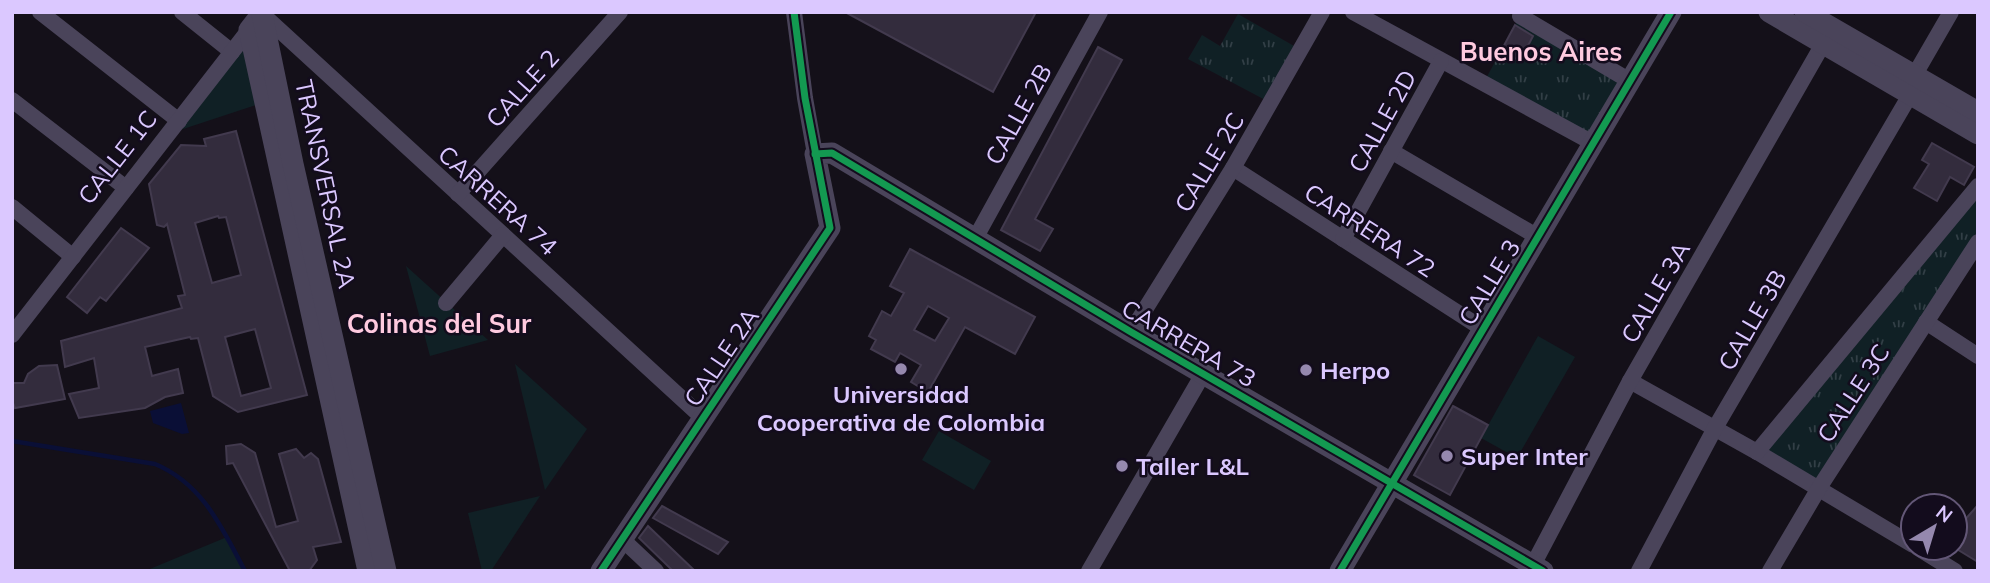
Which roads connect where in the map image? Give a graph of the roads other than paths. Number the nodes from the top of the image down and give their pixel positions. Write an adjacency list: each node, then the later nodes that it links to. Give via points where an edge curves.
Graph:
1 (40, 12): 21 (street)
2 (182, 12): 15 (street)
3 (620, 12): 29 (street, CALLE 2)
4 (794, 12): 25 (street)
5 (1100, 12): 33 (street, CALLE 2B)
6 (1322, 12): 26 (street, CALLE 2C)
7 (1353, 12): 16 (street)
8 (1671, 12): 17 (street, CALLE 3)
9 (1769, 12): 14 (street)
10 (1805, 12): 18 (street)
11 (1951, 12): 18 (street, CALLE 3B)
12 (1520, 16): 17 (street)
13 (258, 19): 15 (street, CALLE 1C); 29 (street, CARRERA 74); 53 (street, TRANSVERSAL 2A); 54 (street, TRANSVERSAL 2A)
14 (1823, 44): 18 (street); 44 (street, CALLE 3A)
15 (232, 52): 21 (street, CALLE 1C)
16 (1441, 61): 23 (street); 24 (street, CALLE 2D)
17 (1630, 81): 23 (street, CALLE 3)
18 (1912, 85): 20 (street); 22 (street); 46 (street, CALLE 3B)
19 (12, 100): 28 (street)
20 (1978, 112)
21 (179, 121): 28 (street, CALLE 1C)
22 (1978, 134)
23 (1594, 143): 32 (street, CALLE 3)
24 (1391, 151): 32 (street); 34 (street, CALLE 2D)
25 (815, 153): 33 (street, CARRERA 73, via 832,153); 45 (street, CALLE 2A, via 830,228)
26 (1233, 168): 34 (street, CARRERA 72); 40 (street, CALLE 2C)
27 (1978, 186): 47 (street, CALLE 3C)
28 (126, 188): 36 (street, CALLE 1C)
29 (458, 194): 31 (street, CARRERA 74)
30 (12, 207): 36 (street)
31 (503, 235): 37 (street); 45 (street, CARRERA 74)
32 (1538, 236): 39 (street, CALLE 3)
33 (976, 237): 40 (street, CARRERA 73)
34 (1343, 239): 39 (street, CARRERA 72)
35 (1978, 242): 38 (street, CALLE 3C)
36 (73, 257): 41 (street, CALLE 1C)
37 (446, 303)
38 (1926, 322): 42 (street); 49 (street, CALLE 3C)
39 (1483, 330): 48 (street, CALLE 3)
40 (1131, 332): 43 (street, CARRERA 73)
41 (12, 335)
42 (1978, 356)
43 (1203, 374): 48 (street, CARRERA 73); 57 (street)
44 (1630, 381): 46 (street); 52 (street, CALLE 3A)
45 (703, 418): 51 (street, CALLE 2A)
46 (1715, 428): 47 (street); 59 (street, CALLE 3B)
47 (1757, 452): 49 (street)
48 (1392, 483): 52 (street, CARRERA 73); 58 (street, CALLE 3)
49 (1819, 488): 50 (street); 60 (street, CALLE 3C)
50 (1899, 537)
51 (622, 539): 55 (street, CALLE 2A); 56 (street)
52 (1538, 568)
53 (368, 571)
54 (386, 571)
55 (601, 571)
56 (656, 571)
57 (1089, 571)
58 (1339, 571)
59 (1639, 571)
60 (1770, 571)

